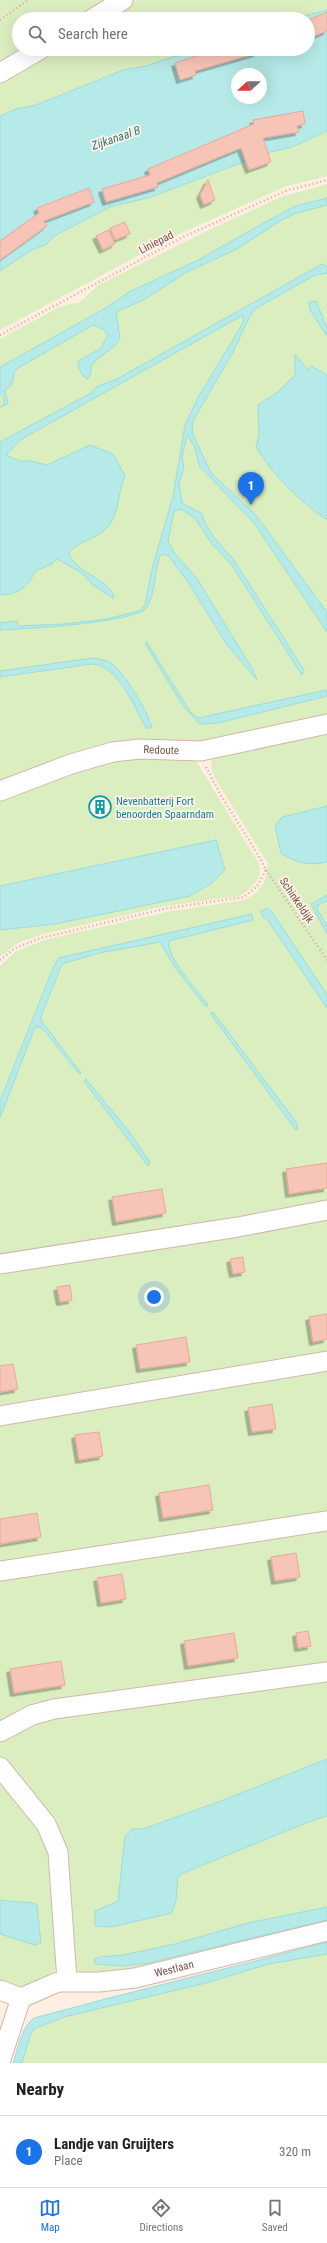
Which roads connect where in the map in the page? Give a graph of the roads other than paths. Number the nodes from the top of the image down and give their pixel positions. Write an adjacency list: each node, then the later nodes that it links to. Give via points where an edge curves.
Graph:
1 (124, 0): 2 (street)
2 (104, 12)
3 (29, 56): 4 (street)
4 (0, 73)
5 (327, 724): 6 (street, Redoute, via 201,751 140,749 113,752 71,764)
6 (0, 791)
7 (327, 1210): 8 (street, via 238,1227)
8 (0, 1264)
9 (327, 1361): 10 (street)
10 (0, 1416)
11 (327, 1521): 12 (street)
12 (0, 1571)
13 (327, 1672): 14 (street, via 54,1709 32,1715)
14 (0, 1732)
15 (0, 1767): 17 (street, via 46,1824 58,1852)
16 (327, 1931): 17 (street, Westlaan, via 135,1978 99,1982)
17 (67, 1981): 19 (street, Westlaan, via 49,1984)
18 (0, 1990): 19 (street)
19 (21, 1998): 20 (street)
20 (0, 2062)

